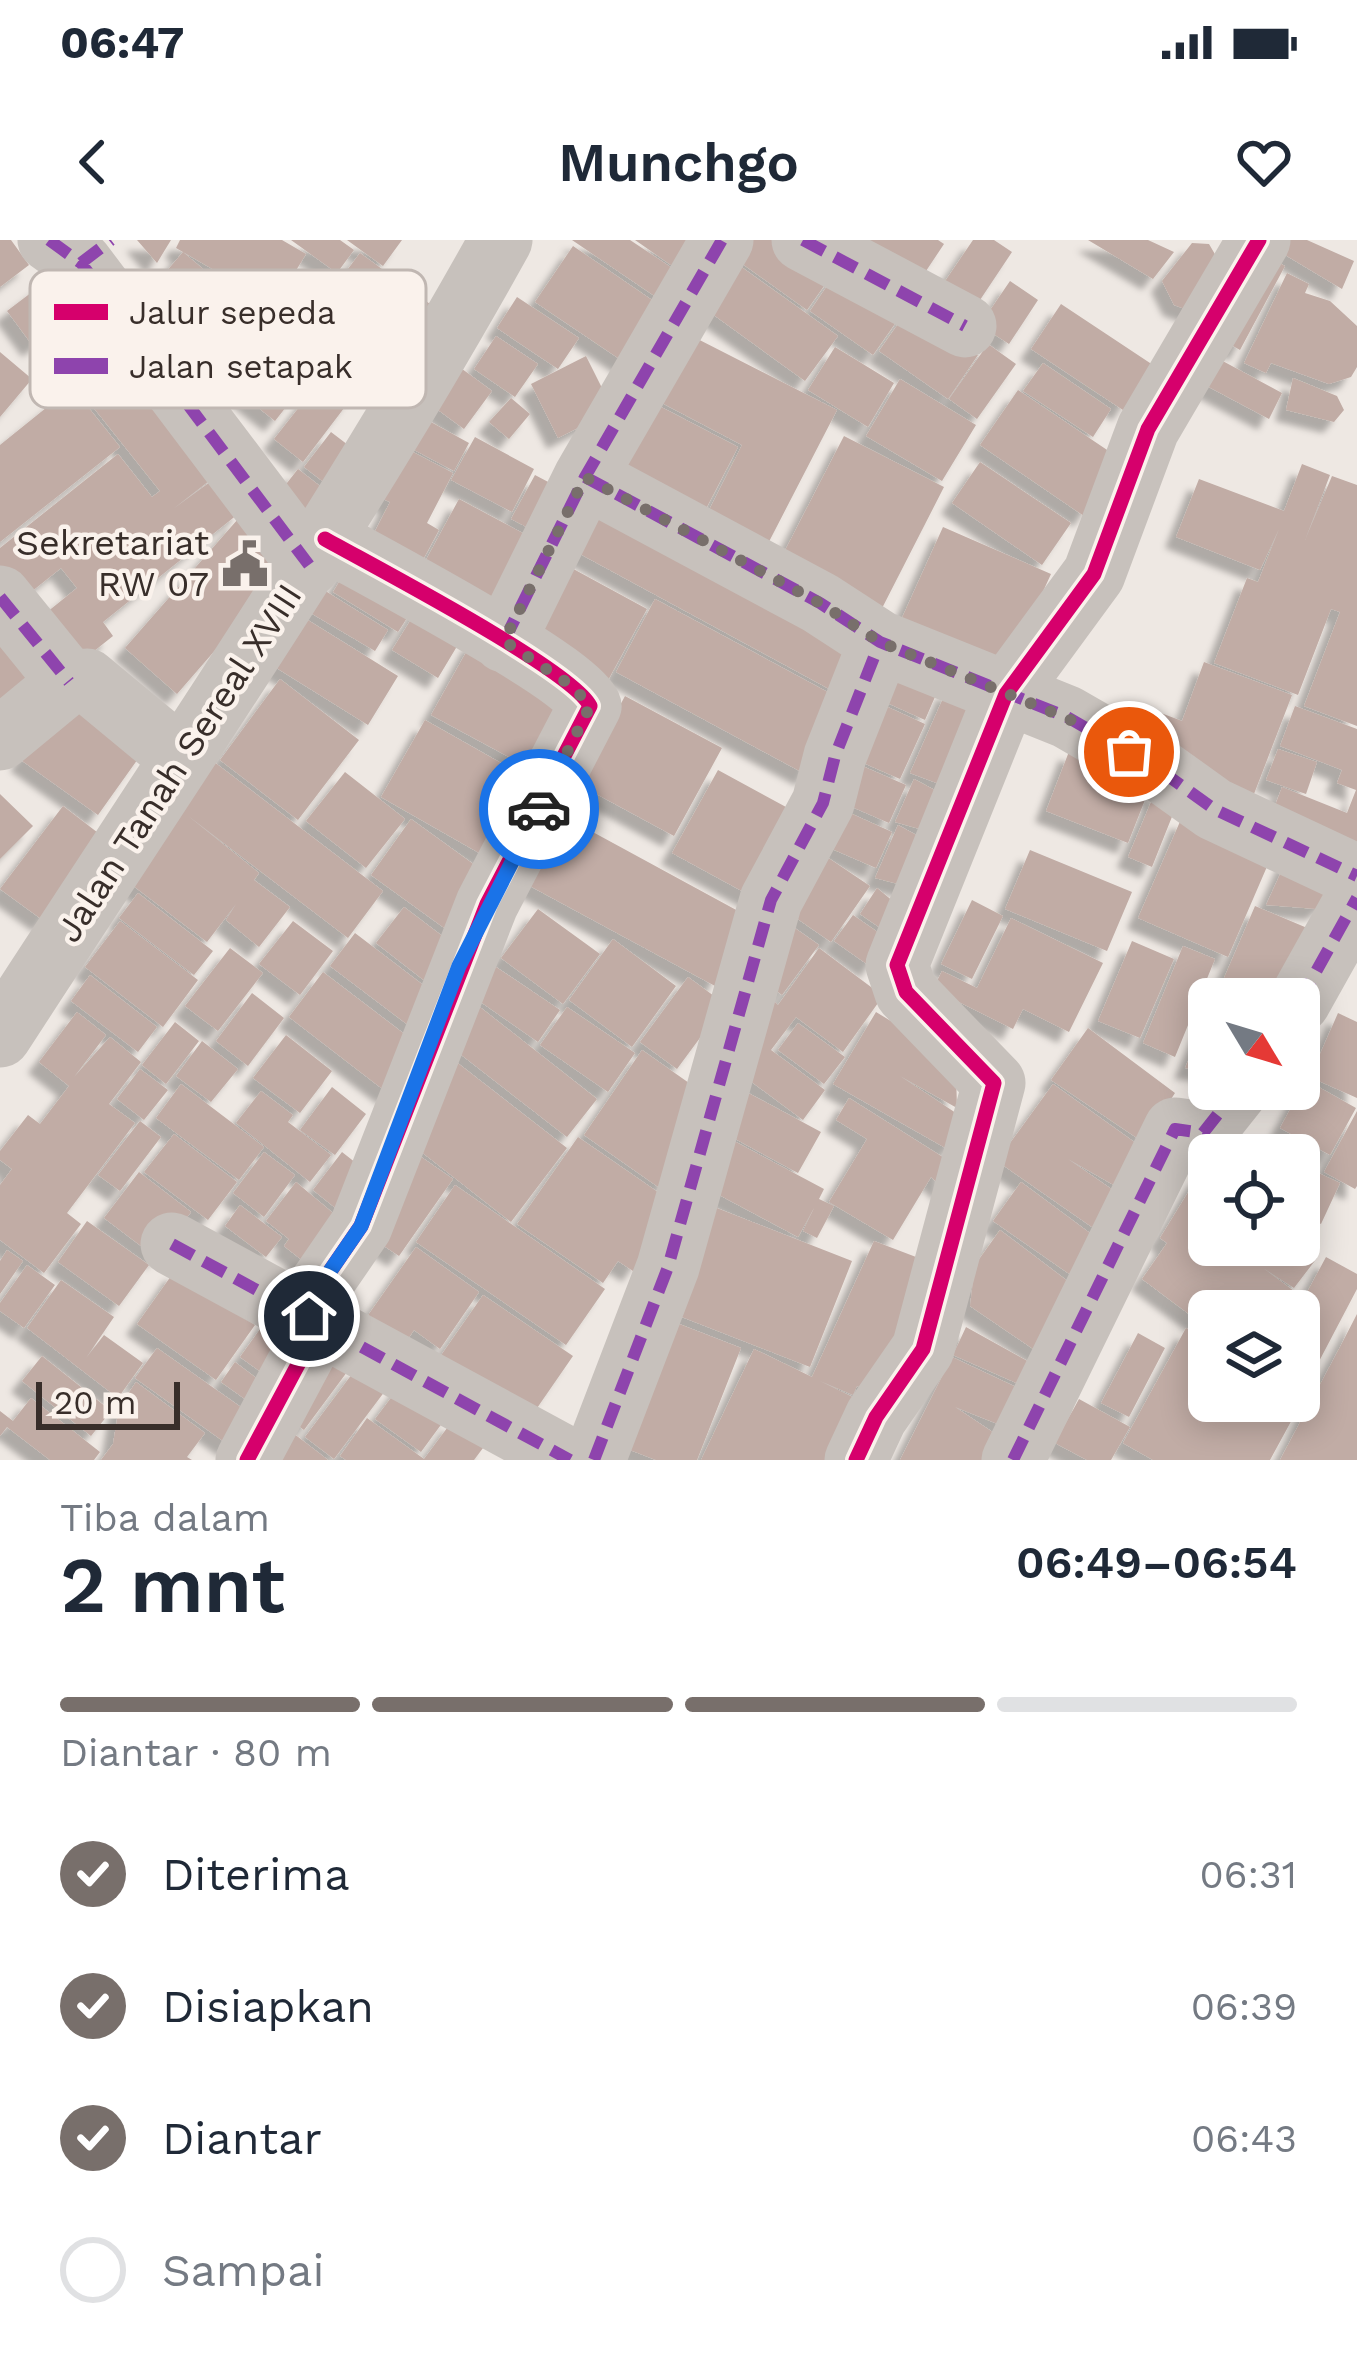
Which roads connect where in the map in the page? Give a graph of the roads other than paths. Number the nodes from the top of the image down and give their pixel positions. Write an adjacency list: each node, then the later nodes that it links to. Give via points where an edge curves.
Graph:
1 (501, 240): 6 (street, Jalan Tanah Sereal XVIII)
2 (722, 240): 9 (street)
3 (803, 240): 5 (street)
4 (1259, 240): 15 (street, via 1148,429 1094,574)
5 (965, 326)
6 (426, 367)
7 (205, 408): 10 (street)
8 (402, 408): 10 (street, Jalan Tanah Sereal XVIII)
9 (585, 477): 12 (street); 13 (street)
10 (317, 552): 12 (street); 17 (street, Jalan Tanah Sereal XVIII)
11 (0, 597): 14 (street)
12 (504, 641): 24 (street, via 590,706 487,904 361,1226 315,1293)
13 (880, 642): 15 (street); 27 (street, via 823,803 771,900 668,1267)
14 (70, 682): 16 (street); 17 (street, via 104,690)
15 (1006, 694): 18 (street, via 1096,732 1214,809); 28 (street, via 897,965 906,992 990,1075 992,1098 923,1349)
16 (0, 739)
17 (180, 757): 21 (street, Jalan Tanah Sereal XVIII)
18 (1357, 876)
19 (1357, 898): 20 (street)
20 (1312, 978)
21 (0, 1036)
22 (1221, 1110): 29 (street, via 1203,1132 1175,1129)
23 (172, 1244): 24 (street)
24 (309, 1316): 25 (street); 26 (street, via 309,1344)
25 (543, 1454)
26 (247, 1460)
27 (594, 1460)
28 (856, 1460)
29 (1013, 1460)

